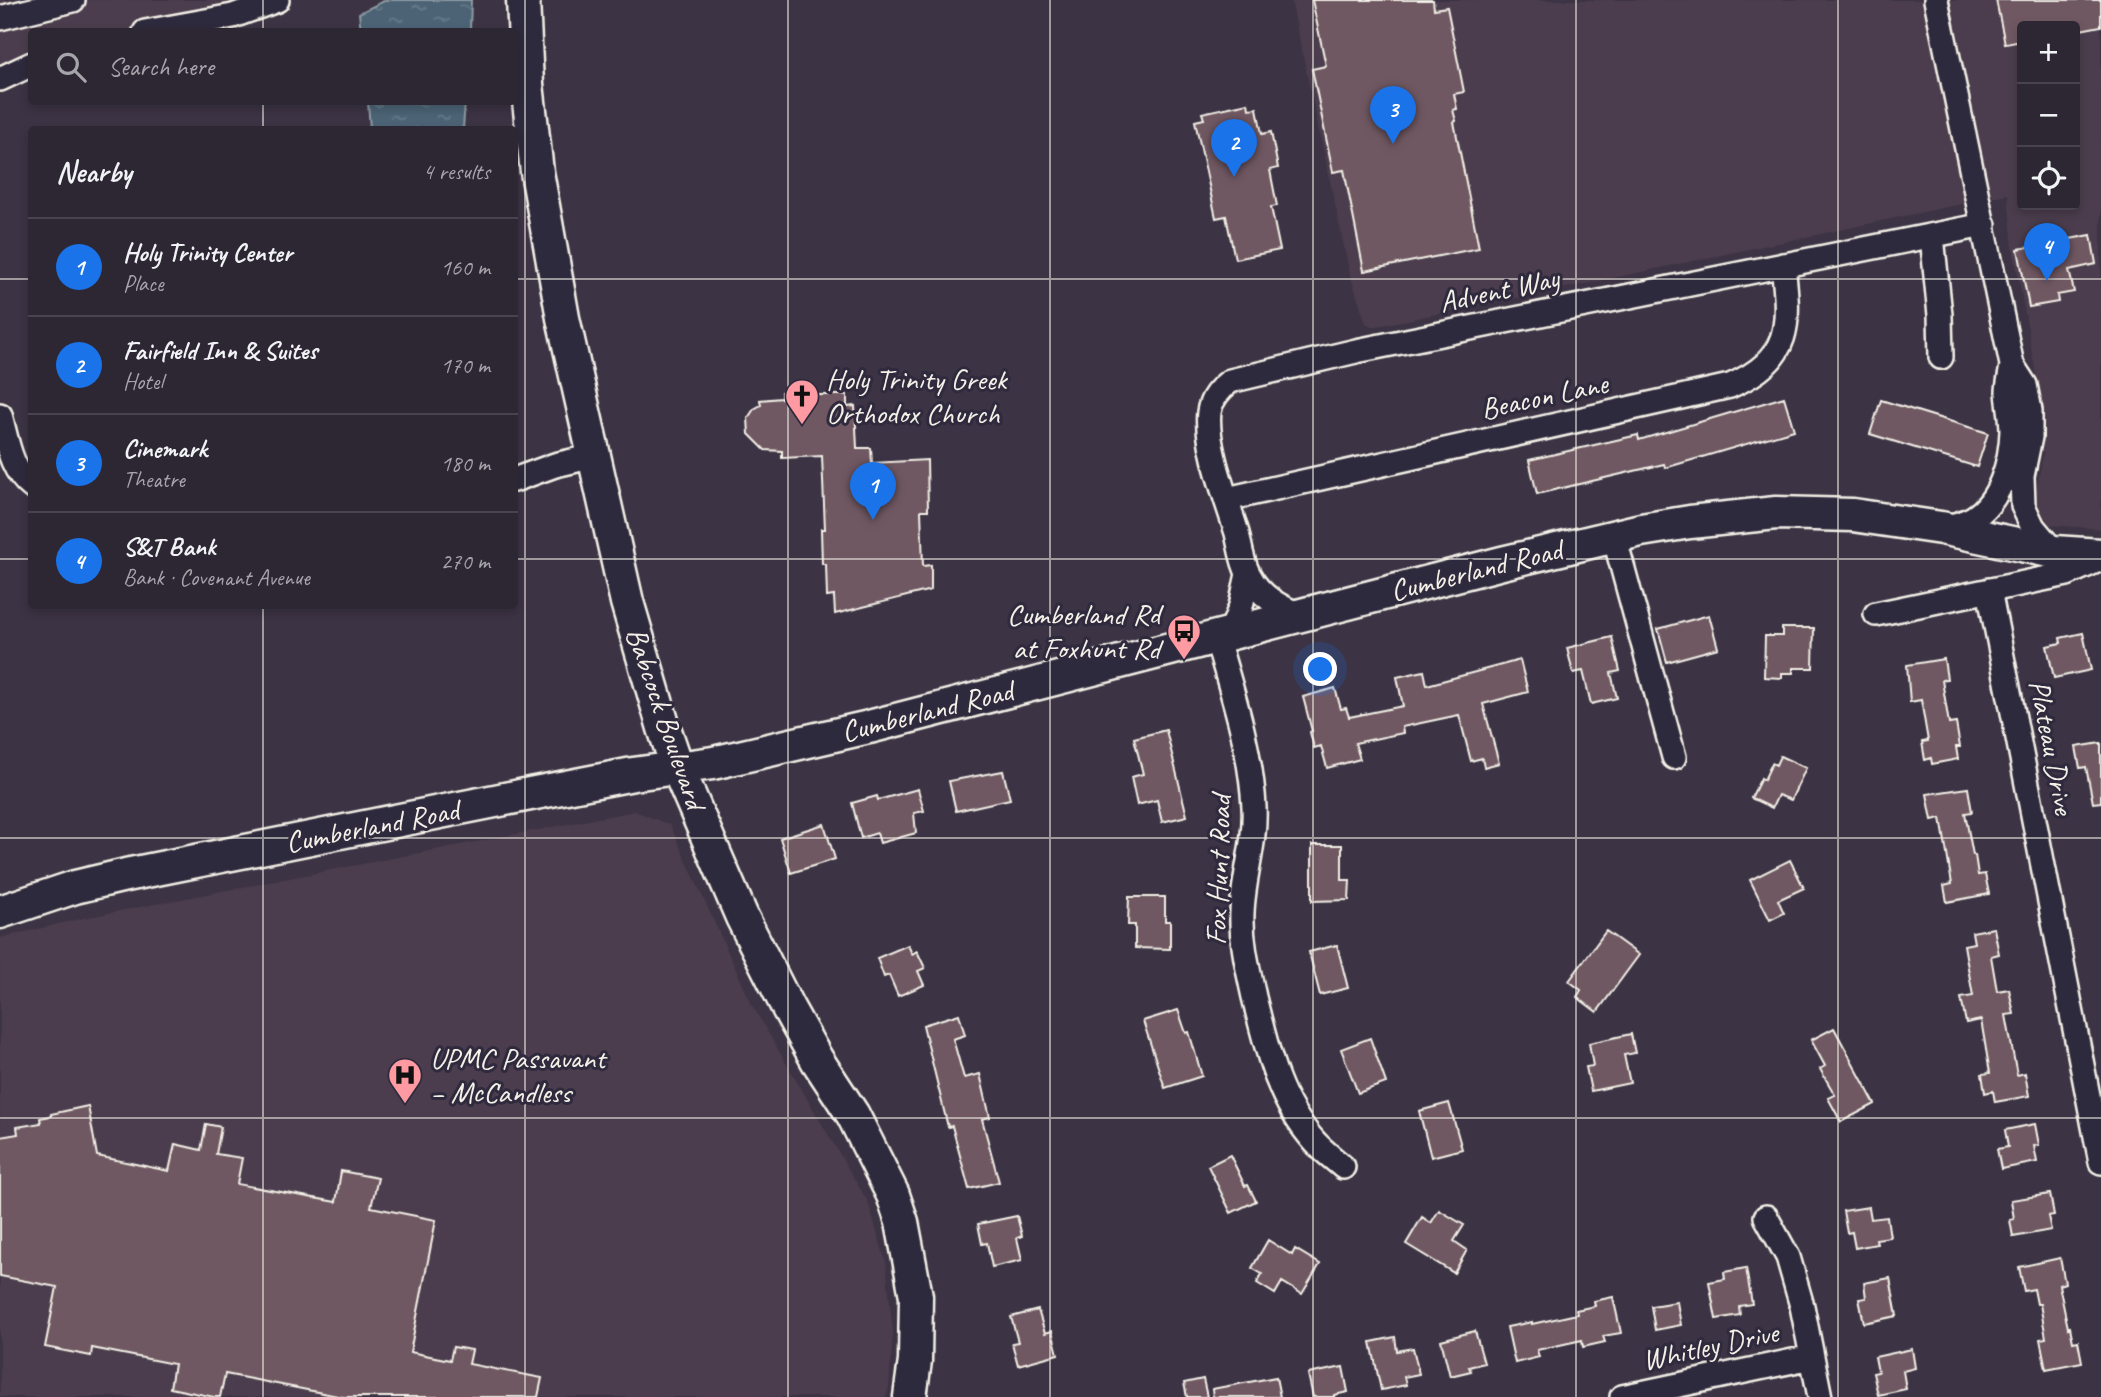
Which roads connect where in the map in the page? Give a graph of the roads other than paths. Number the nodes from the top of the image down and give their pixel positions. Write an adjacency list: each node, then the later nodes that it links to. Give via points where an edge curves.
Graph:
1 (73, 0): 5 (street)
2 (277, 0): 6 (street, via 233,16)
3 (523, 0): 15 (main road, Babcock Boulevard, via 537,172)
4 (1936, 0): 9 (street)
5 (0, 18)
6 (167, 28)
7 (28, 66): 8 (street)
8 (0, 79)
9 (1984, 225): 10 (street, Advent Way); 13 (street)
10 (1932, 236): 11 (street, Advent Way); 12 (street)
11 (1783, 265): 18 (street, Beacon Lane, via 1787,311 1782,341 1748,379); 18 (street, Advent Way, via 1230,381 1213,399 1209,412 1212,448)
12 (1941, 357)
13 (2012, 365): 19 (street, via 2010,450 1996,492 1973,518); 21 (street, via 2025,386 2030,411 2023,506)
14 (0, 415): 17 (street, via 16,470)
15 (594, 456): 16 (street); 29 (main road, Babcock Boulevard, via 627,602)
16 (518, 479)
17 (28, 484)
18 (1227, 499): 23 (street, Advent Way)
19 (1941, 528): 20 (main road, Cumberland Road, via 1853,515 1776,513); 21 (main road, Cumberland Road)
20 (1614, 536): 26 (main road, Cumberland Road); 28 (street)
21 (2054, 552): 22 (main road, Cumberland Road)
22 (2101, 557): 24 (street, via 2067,574)
23 (1248, 574): 26 (street, Advent Way, via 1271,602); 27 (street, Advent Way, via 1241,606)
24 (1989, 590): 25 (street); 31 (street, Plateau Drive)
25 (1876, 614)
26 (1298, 615): 27 (main road, Cumberland Road)
27 (1224, 634): 29 (main road, Cumberland Road, via 869,727); 32 (street, Fox Hunt Road, via 1255,812 1241,926 1243,949 1283,1096 1316,1143)
28 (1674, 757)
29 (678, 769): 30 (main road, Cumberland Road, via 633,774 126,875); 35 (main road, Babcock Boulevard, via 763,961 853,1115 893,1195 916,1296)
30 (0, 912)
31 (2101, 1163)
32 (1343, 1167)
33 (1766, 1217): 34 (street, via 1788,1256)
34 (1812, 1357): 36 (street, Whitley Drive); 37 (street)
35 (909, 1397)
36 (1622, 1397)
37 (1820, 1397)

